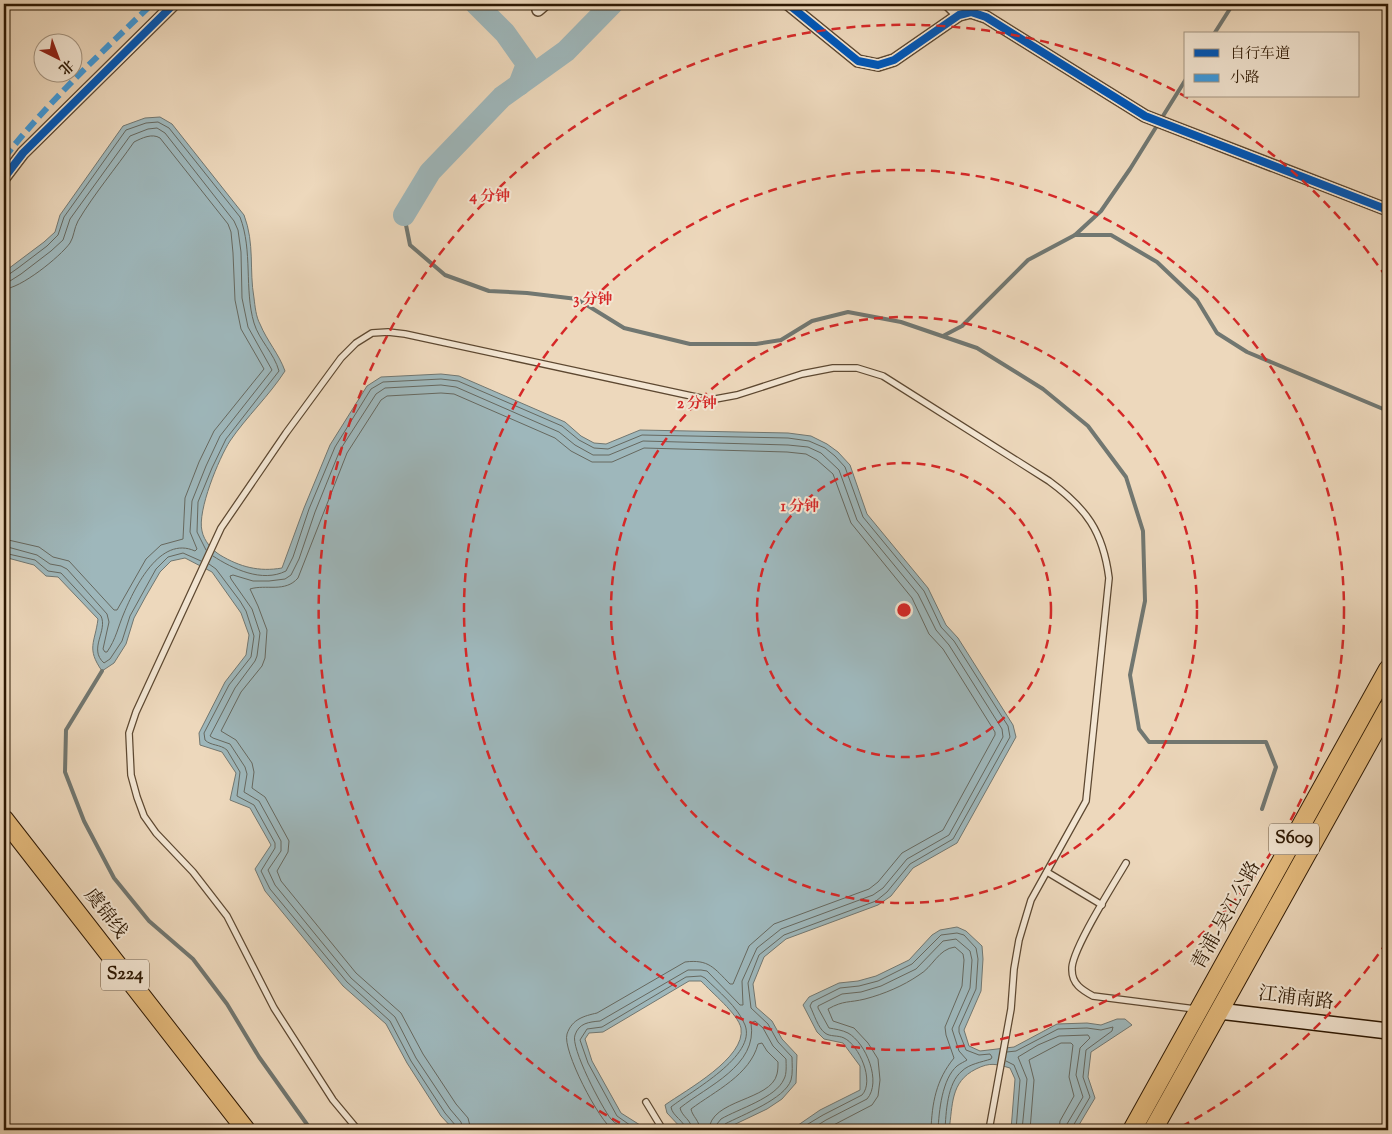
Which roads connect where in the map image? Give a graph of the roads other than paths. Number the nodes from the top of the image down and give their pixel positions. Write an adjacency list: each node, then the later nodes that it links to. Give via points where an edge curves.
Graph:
1 (174, 4): 5 (street, via 23,153)
2 (788, 4): 4 (street, via 858,61 878,65 894,60)
3 (948, 4): 4 (street)
4 (959, 15): 6 (street, via 971,12 986,17 1145,116)
5 (4, 178)
6 (1388, 210)
7 (1388, 669): 13 (main road, 青浦-吴江公路 / S609)
8 (1388, 708): 14 (main road, S609)
9 (4, 819): 17 (main road, 虞锦线 / S224)
10 (1126, 862): 12 (lane)
11 (1047, 872): 12 (lane); 18 (lane, via 1086,801 1109,578 1106,556 1098,535 1070,496 884,376 857,368 833,368 802,374 737,395 710,400 405,334 372,333 341,358 222,528 136,712 130,733 130,775 144,816 227,916 274,1008 332,1100); 20 (lane, via 1032,900 1019,940 1011,1009)
12 (1102, 905): 13 (lane, via 1076,951 1071,968 1080,989 1093,996)
13 (1199, 1010): 14 (main road, 江浦南路); 21 (main road, 青浦-吴江公路 / S609)
14 (1219, 1012): 15 (main road, 江浦南路); 22 (main road, S609)
15 (1388, 1031)
16 (646, 1102): 19 (lane)
17 (246, 1130)
18 (358, 1130)
19 (663, 1130)
20 (989, 1130)
21 (1132, 1130)
22 (1153, 1130)

